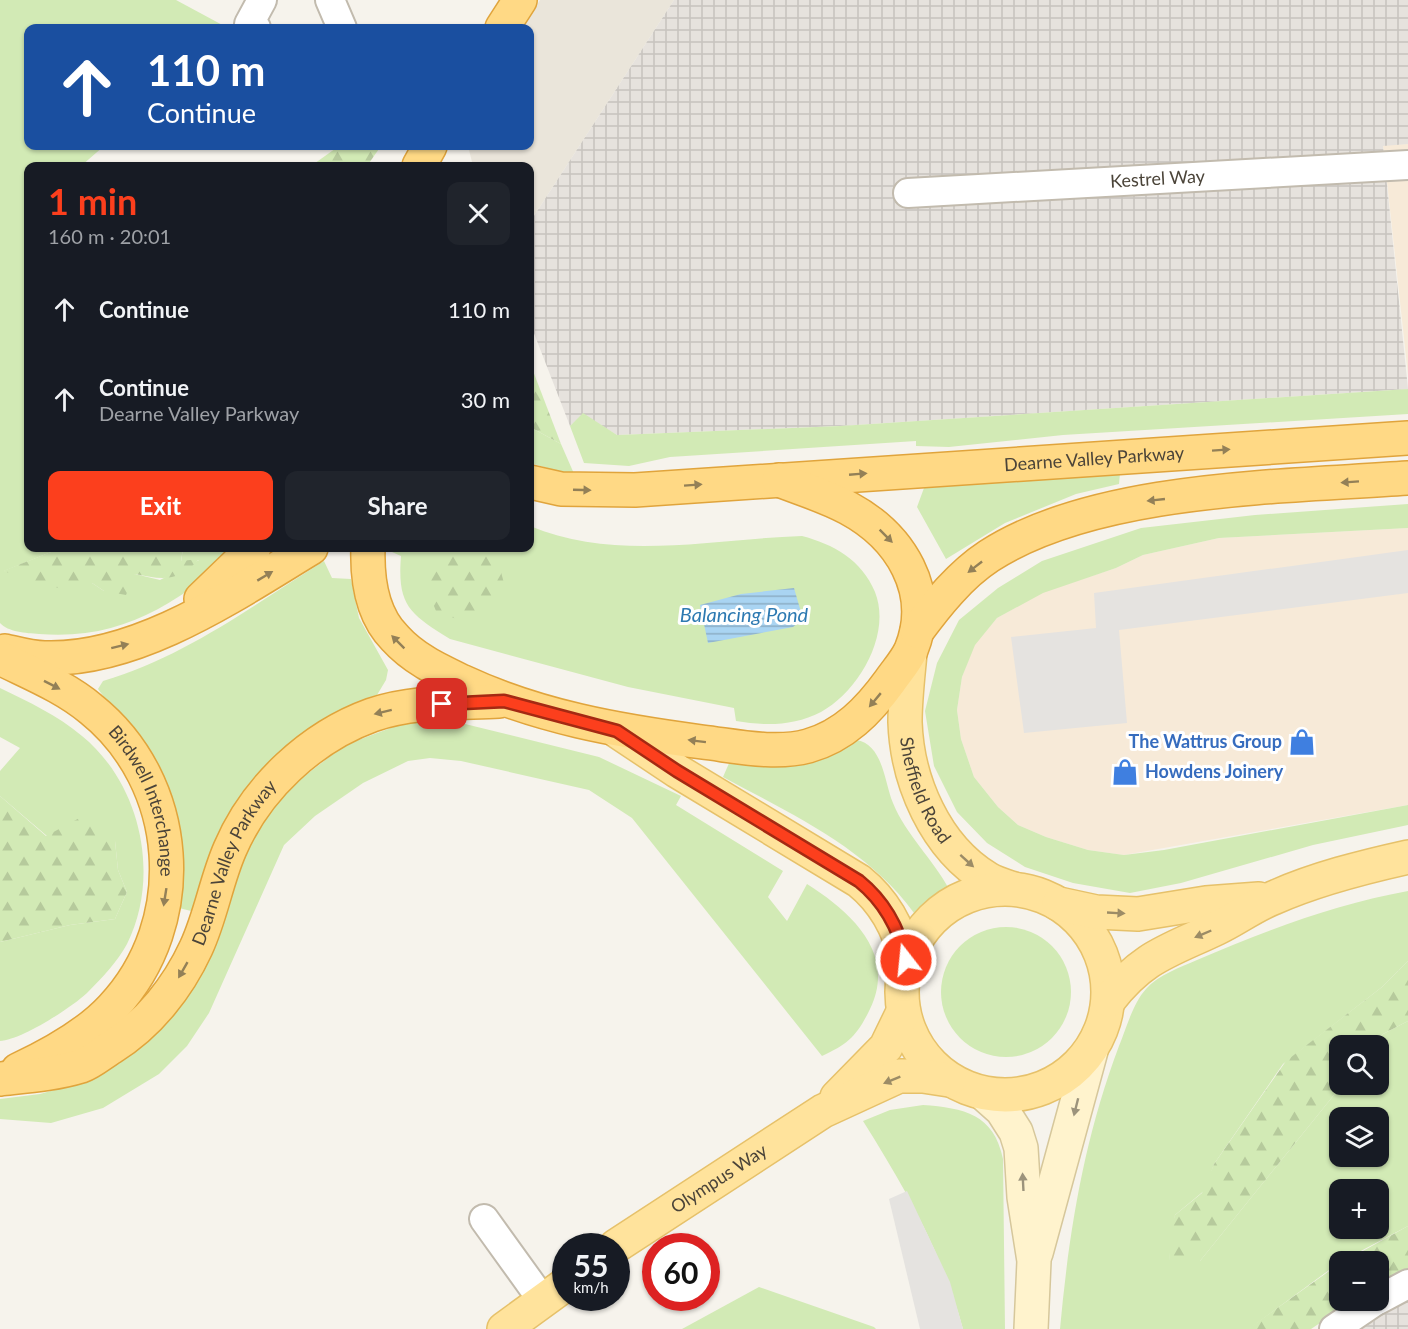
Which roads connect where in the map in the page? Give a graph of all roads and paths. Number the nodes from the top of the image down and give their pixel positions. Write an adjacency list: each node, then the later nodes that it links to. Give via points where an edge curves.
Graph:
1 (262, 0): 4 (street)
2 (330, 0): 5 (street)
3 (520, 0): 6 (highway)
4 (249, 24)
5 (340, 24)
6 (505, 24)
7 (1408, 165): 8 (street, Kestrel Way)
8 (908, 193)
9 (1408, 438): 11 (highway, Dearne Valley Parkway, one-way to 9)
10 (1408, 478): 17 (highway, one-way to 17, via 1270,487 1143,502 1078,518 1045,529 969,571)
11 (779, 480): 12 (highway, Dearne Valley Parkway, one-way to 11, via 595,490); 17 (highway, one-way to 17, via 849,508 892,541 904,556 917,591)
12 (534, 483)
13 (250, 552): 16 (highway)
14 (304, 552): 16 (highway, one-way to 14)
15 (368, 552): 20 (highway, one-way to 15, via 431,667 394,638 375,605)
16 (176, 624): 18 (highway, one-way to 16, via 45,658 81,654 123,646)
17 (913, 642): 21 (highway, one-way to 21, via 861,716 840,733 811,745 780,750 750,748); 23 (main road, Sheffield Road, one-way to 23, via 905,721 908,750 922,802 963,859 989,880)
18 (0, 650)
19 (0, 658): 30 (highway, Birdwell Interchange, one-way to 30, via 91,708 133,754 156,797 168,878 164,906 146,960 113,1007 70,1040)
20 (504, 701): 21 (highway); 30 (highway, Dearne Valley Parkway, one-way to 30, via 409,706 373,715 346,727 300,757 259,799 240,829 197,947 172,990 148,1018 122,1041 83,1065)
21 (617, 731): 26 (main road, via 859,881 876,895 889,914 901,937)
22 (1408, 857): 24 (main road, via 1364,866)
23 (1014, 889): 25 (main road); 26 (main road, via 980,892 948,906 922,930)
24 (1273, 897): 25 (main road, one-way to 24, via 1096,912 1138,914); 27 (main road, one-way to 27, via 1168,949 1127,977)
25 (1059, 904): 27 (main road, via 1086,927 1095,942 1105,967)
26 (906, 960): 28 (main road)
27 (1109, 1000): 29 (main road, via 1104,1024)
28 (903, 1012): 31 (main road, via 920,1051); 33 (main road, Olympus Way, via 886,1047)
29 (1091, 1051): 32 (main road, via 1078,1067 1044,1089 1024,1094); 36 (main road, one-way to 36)
30 (0, 1079)
31 (950, 1080): 32 (main road); 33 (main road, Olympus Way, one-way to 33, via 899,1076)
32 (984, 1094): 36 (main road, one-way to 32, via 1021,1148 1002,1110)
33 (823, 1111): 35 (main road, Olympus Way)
34 (484, 1219): 38 (street)
35 (630, 1237)
36 (1034, 1261): 43 (main road)
37 (1408, 1284): 40 (street)
38 (552, 1290)
39 (552, 1293): 42 (main road)
40 (1389, 1294)
41 (1361, 1311): 44 (street)
42 (504, 1329)
43 (1030, 1329)
44 (1334, 1329)

